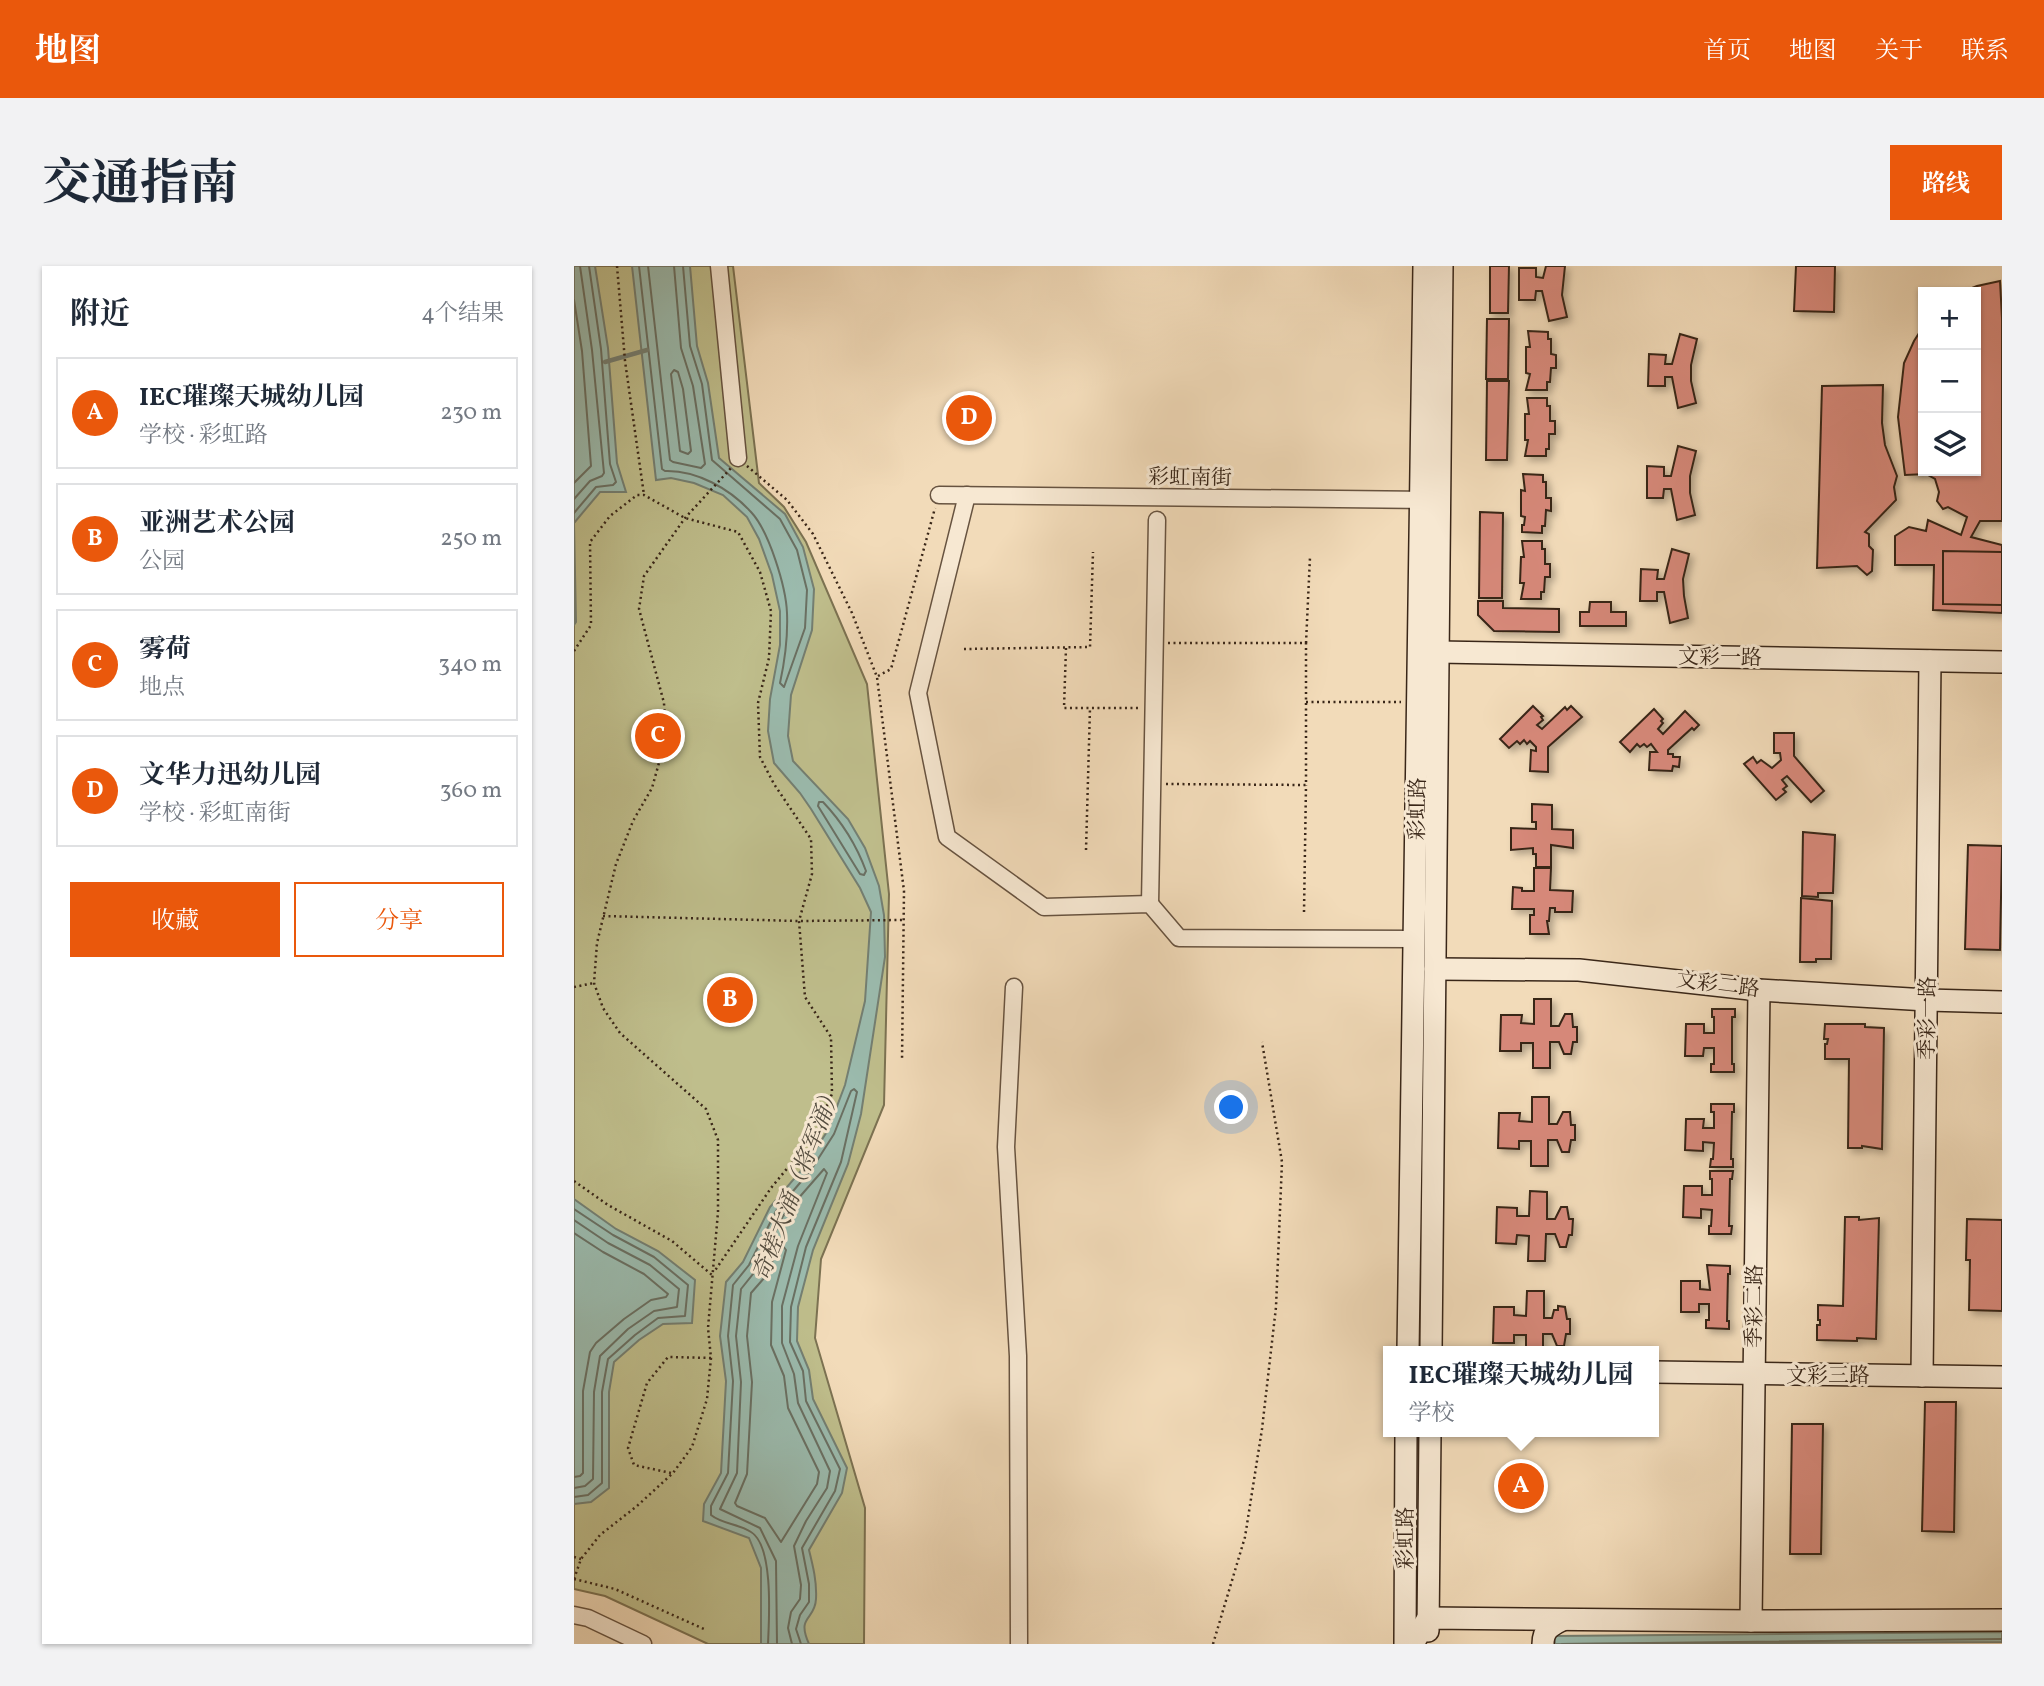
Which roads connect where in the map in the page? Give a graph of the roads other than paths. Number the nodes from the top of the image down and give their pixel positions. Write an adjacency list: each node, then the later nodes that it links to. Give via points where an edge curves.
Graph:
1 (719, 266): 4 (street)
2 (1424, 266): 7 (street, 彩虹路)
3 (1442, 266): 7 (street, 彩虹路)
4 (737, 461)
5 (939, 495): 6 (street, 彩虹南街)
6 (967, 495): 7 (street, 彩虹南街); 12 (street, via 918,693 947,837 1044,907)
7 (1430, 500): 9 (street, 彩虹路); 13 (street, 彩虹路, via 1418,702)
8 (1157, 520): 12 (street)
9 (1438, 652): 10 (street, 文彩一路); 14 (street, 彩虹路)
10 (1930, 661): 11 (street, 文彩一路); 17 (street, 季彩一路)
11 (2002, 662)
12 (1150, 904): 13 (street, via 1179,938)
13 (1415, 939): 19 (street, 彩虹路)
14 (1435, 969): 16 (street, 文彩二路, via 1579,970); 20 (street, 彩虹路)
15 (1014, 987): 33 (street, via 1006,1147 1018,1356)
16 (1759, 990): 17 (street, 文彩二路); 22 (street, 季彩二路)
17 (1927, 1000): 18 (street, 文彩二路); 23 (street, 季彩一路)
18 (2002, 1002)
19 (1408, 1346)
20 (1431, 1346)
21 (1659, 1373): 22 (street, 文彩三路)
22 (1753, 1375): 23 (street, 文彩三路); 31 (street, 季彩二路)
23 (1922, 1376): 24 (street, 文彩三路)
24 (2002, 1377)
25 (1406, 1437): 34 (street, 彩虹路)
26 (1430, 1437): 28 (street, 彩虹路)
27 (574, 1615): 32 (street)
28 (1428, 1618): 29 (street); 35 (street); 36 (street, 彩虹路)
29 (1562, 1620): 31 (street); 37 (street, via 1544,1633)
30 (2002, 1620): 31 (street)
31 (1751, 1621)
32 (643, 1644)
33 (1019, 1644)
34 (1405, 1644)
35 (1413, 1644)
36 (1429, 1644)
37 (1543, 1644)

